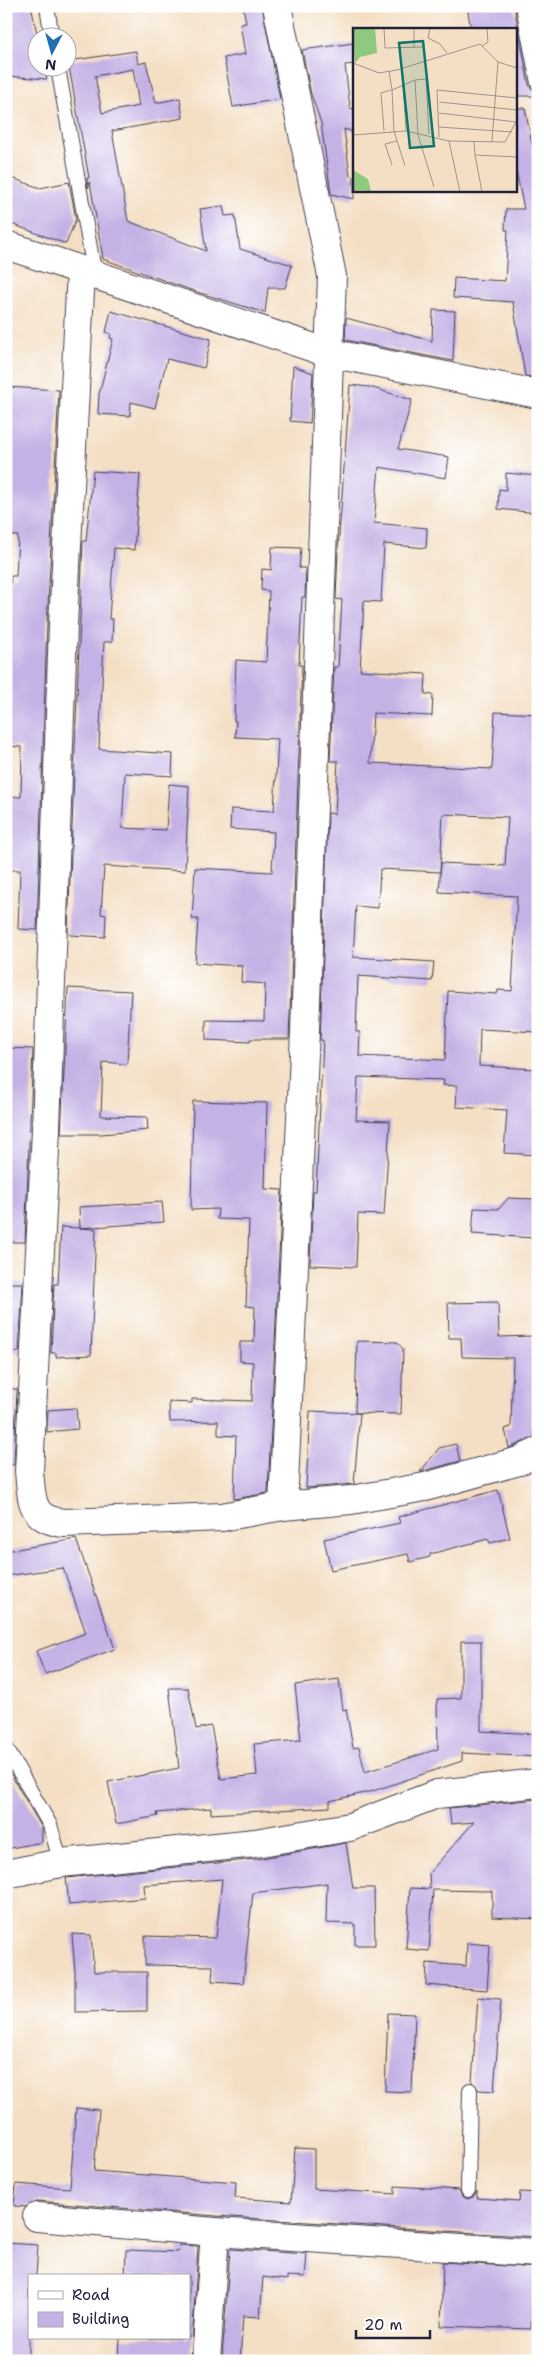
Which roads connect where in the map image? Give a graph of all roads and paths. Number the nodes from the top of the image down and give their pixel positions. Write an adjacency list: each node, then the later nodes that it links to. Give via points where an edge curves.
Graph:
1 (47, 6): 4 (lane)
2 (277, 6): 9 (street, via 332,276)
3 (523, 6): 6 (lane)
4 (50, 28)
5 (59, 78): 8 (lane)
6 (538, 83)
7 (6, 245): 8 (street)
8 (88, 274): 9 (street); 12 (street, via 63,625 46,1130 29,1471 32,1499 48,1521 64,1523 222,1517)
9 (329, 353): 10 (street); 12 (street, via 305,1032)
10 (538, 394)
11 (538, 1452): 12 (street, via 519,1461 425,1487 351,1500)
12 (283, 1506)
13 (6, 1748): 15 (lane, via 50,1825)
14 (538, 1783): 15 (street, via 437,1794 350,1827 274,1840)
15 (62, 1862): 16 (street)
16 (6, 1874)
17 (470, 2090): 18 (lane)
18 (468, 2190)
19 (37, 2217): 20 (street)
20 (215, 2232): 21 (street, via 466,2242); 22 (street)
21 (538, 2253)
22 (206, 2361)

